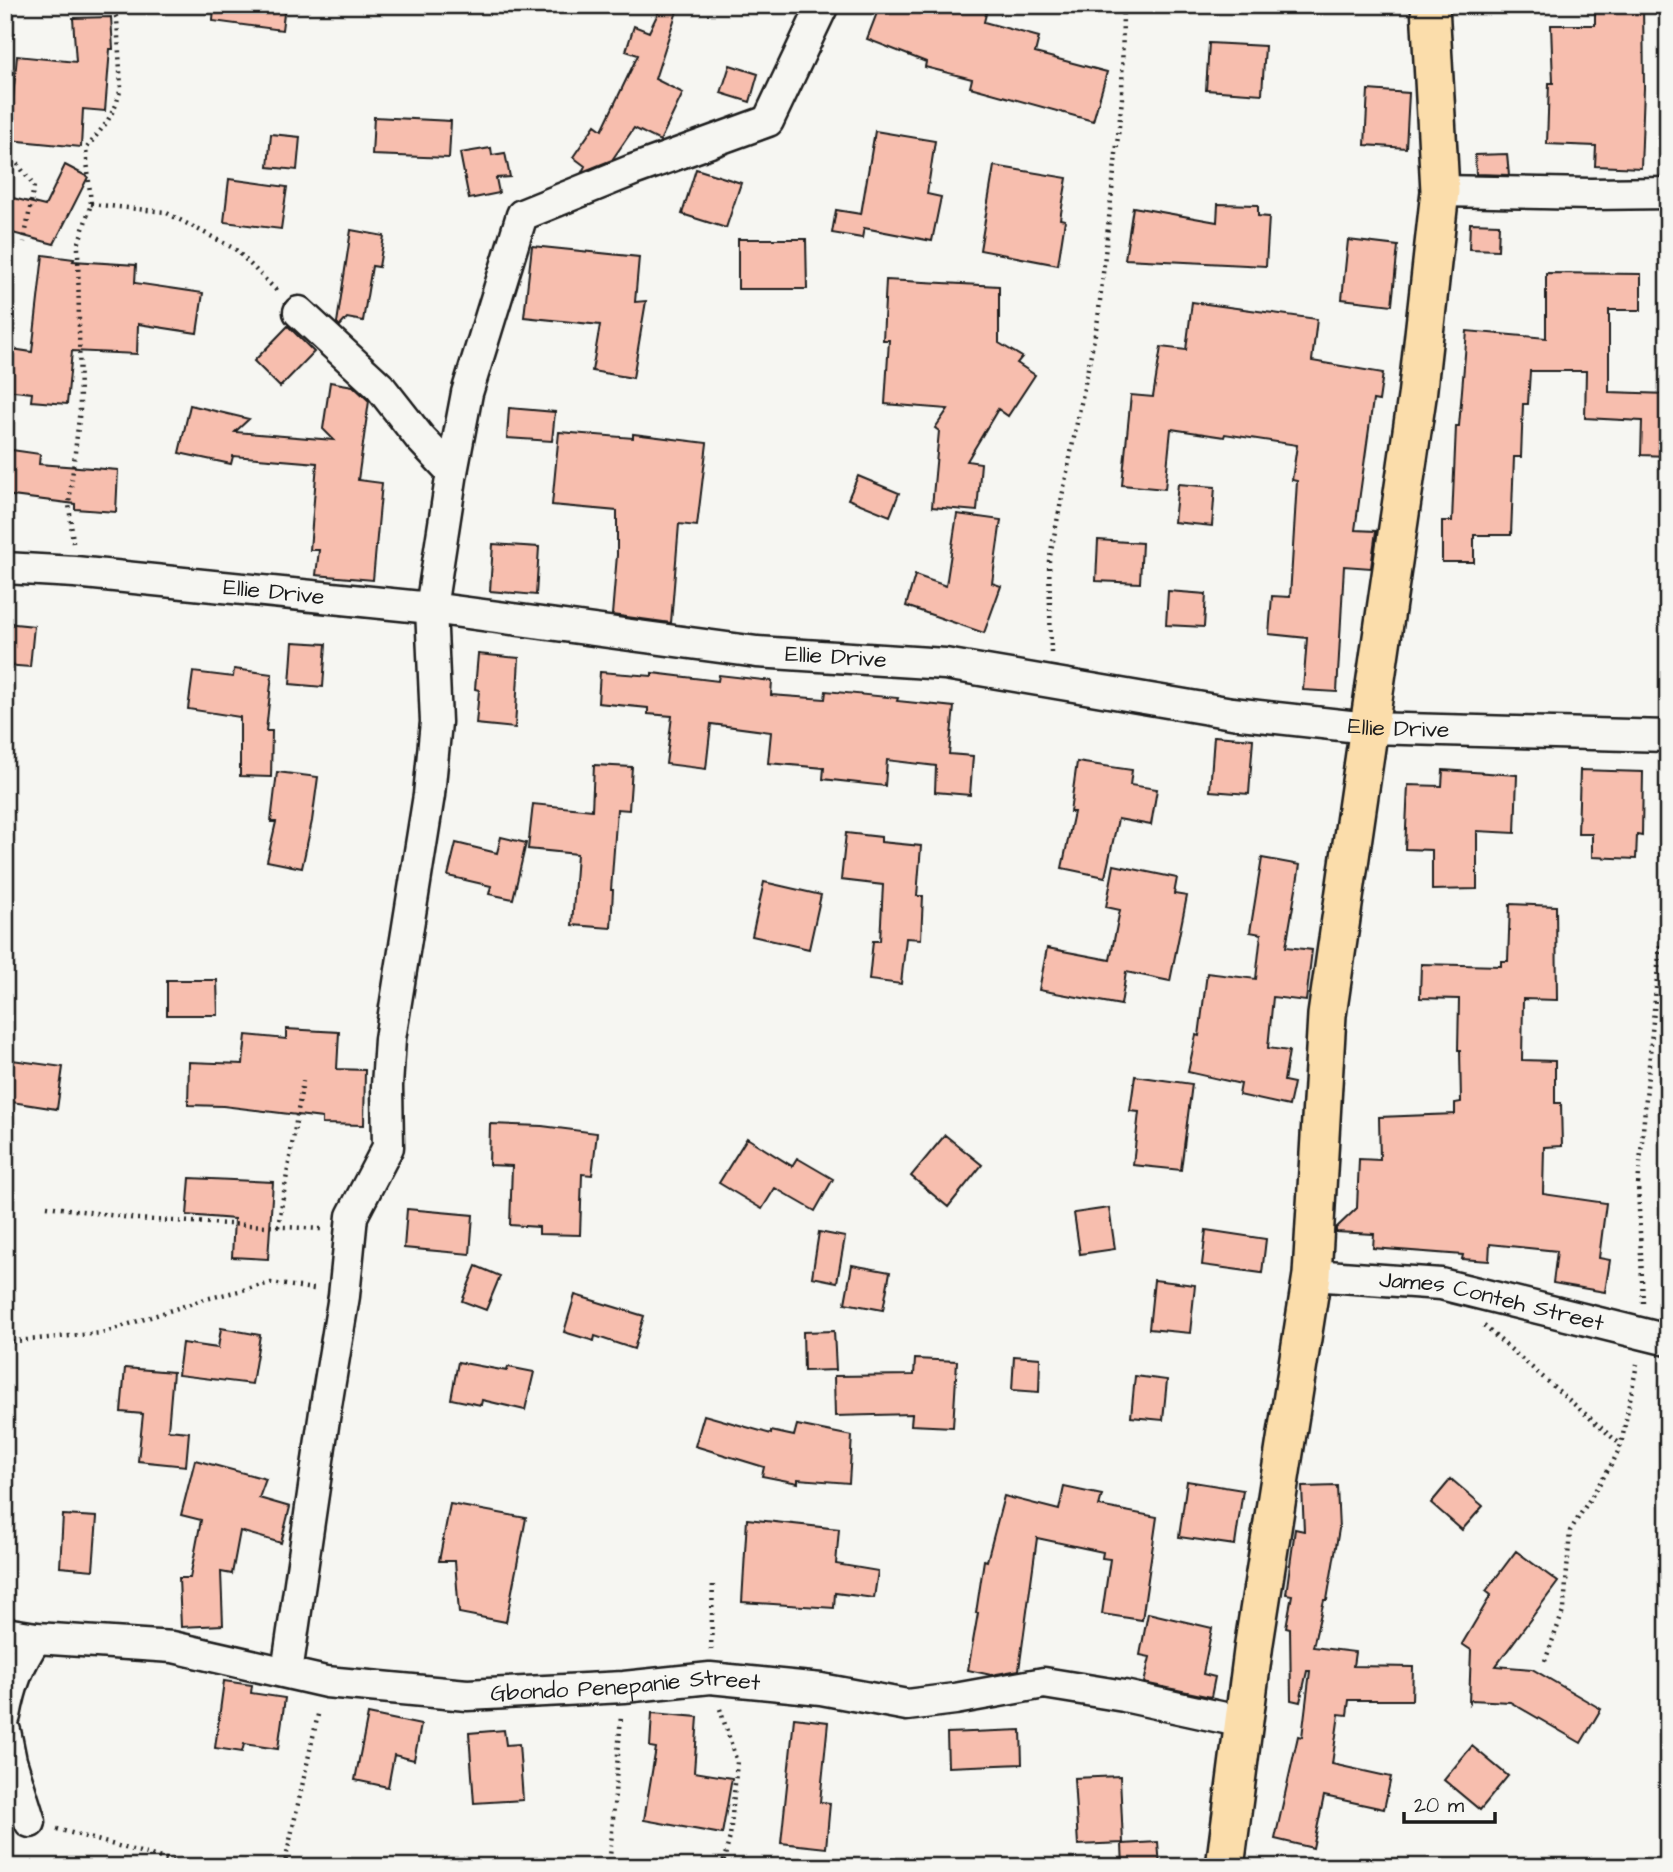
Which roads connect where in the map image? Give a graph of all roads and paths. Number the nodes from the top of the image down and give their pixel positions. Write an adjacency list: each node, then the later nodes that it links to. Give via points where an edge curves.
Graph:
1 (111, 5): 8 (path, via 117,19 121,88 107,122 86,149)
2 (823, 5): 11 (street, via 768,121 522,215 467,393)
3 (1123, 5): 15 (path, via 1122,99 1098,318 1049,561)
4 (1430, 5): 6 (main road)
5 (5, 147): 9 (path, via 34,186)
6 (1440, 191): 7 (street); 16 (main road, via 1418,397)
7 (1668, 193)
8 (91, 204): 10 (path, via 165,212 235,249); 13 (path, via 78,245 80,409 69,504)
9 (24, 242)
10 (299, 312): 11 (street, via 380,387)
11 (453, 472): 14 (street)
12 (5, 568): 13 (street, Ellie Drive)
13 (75, 572): 14 (street, Ellie Drive)
14 (431, 608): 15 (street, Ellie Drive, via 757,652 945,664); 21 (street, via 436,722 429,795 390,1039 388,1147)
15 (1051, 681): 16 (street, Ellie Drive, via 1232,713)
16 (1368, 728): 17 (street, Ellie Drive); 23 (main road, via 1328,1015)
17 (1668, 736)
18 (1668, 857): 26 (path, via 1638,1185)
19 (303, 1081): 22 (path)
20 (47, 1206): 22 (path, via 137,1219)
21 (352, 1216): 22 (path, via 324,1229); 24 (street)
22 (278, 1227)
23 (1312, 1275): 26 (street, James Conteh Street, via 1441,1284); 40 (main road)
24 (344, 1296): 27 (path, via 271,1283 202,1300 102,1334); 35 (street)
25 (1483, 1325): 30 (path)
26 (1656, 1336): 30 (path)
27 (5, 1342)
28 (5, 1410): 29 (path)
29 (5, 1420)
30 (1621, 1445): 34 (path, via 1570,1531 1564,1609)
31 (713, 1581): 36 (path)
32 (5, 1633): 33 (street, Gbondo Penepanie Street)
33 (36, 1638): 35 (street, Gbondo Penepanie Street, via 173,1647); 39 (street, via 19,1664)
34 (1545, 1661)
35 (287, 1672): 37 (street, Gbondo Penepanie Street)
36 (710, 1678): 38 (street, Gbondo Penepanie Street); 40 (street, Gbondo Penepanie Street, via 821,1689 906,1705 1044,1683); 46 (path, via 737,1762 730,1837)
37 (326, 1682): 38 (street, Gbondo Penepanie Street, via 467,1695); 44 (path)
38 (624, 1687): 45 (path)
39 (5, 1716)
40 (1243, 1723): 47 (main road)
41 (5, 1731): 42 (street)
42 (30, 1822): 43 (path)
43 (194, 1867)
44 (284, 1867)
45 (607, 1867)
46 (722, 1867)
47 (1225, 1867)

